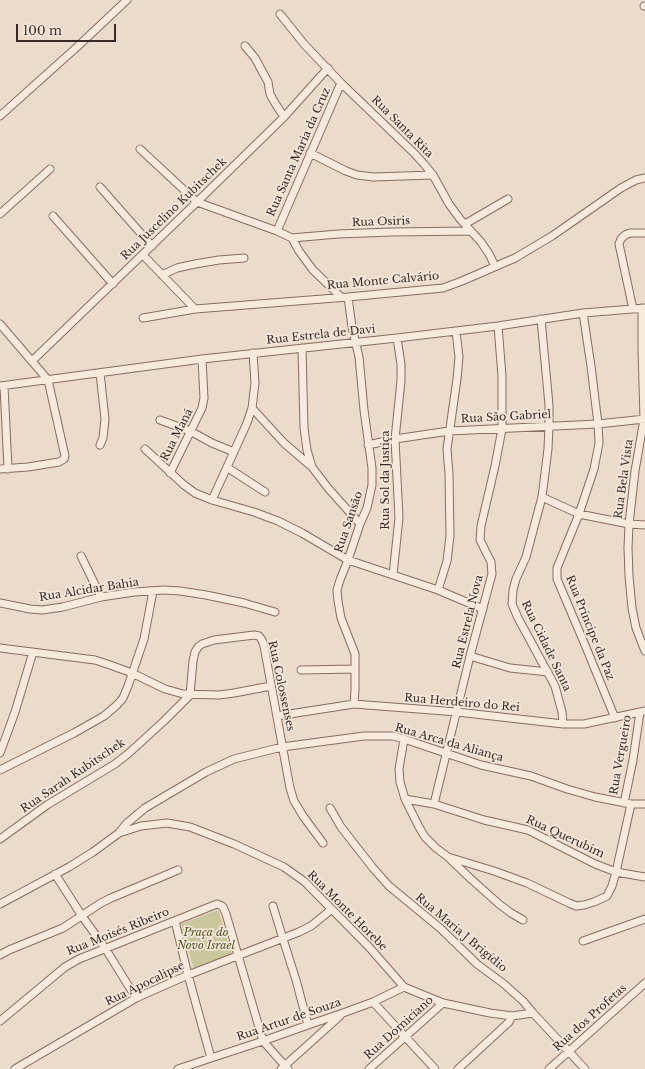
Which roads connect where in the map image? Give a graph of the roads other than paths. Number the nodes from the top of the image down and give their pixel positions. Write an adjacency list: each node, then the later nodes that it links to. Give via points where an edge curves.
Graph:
1 (127, 0): 6 (street)
2 (280, 14): 4 (street, Rua Santa Rita)
3 (245, 46): 7 (street, via 255,58 268,82 270,94)
4 (328, 68): 5 (street, Rua Santa Rita); 7 (street, Rua Juscelino Kubitschek)
5 (341, 83): 9 (street, Rua Santa Maria da Cruz); 11 (street, Rua Santa Rita, via 414,153)
6 (0, 116)
7 (284, 117): 15 (street, Rua Juscelino Kubitschek)
8 (140, 149): 15 (street)
9 (310, 153): 11 (street, via 357,175); 19 (street, Rua Santa Maria da Cruz)
10 (50, 169): 16 (street)
11 (433, 175): 18 (street, Rua Santa Rita, via 449,204)
12 (645, 178): 26 (street, Rua Monte Calvário, via 621,188 552,236 515,258)
13 (100, 187): 23 (street)
14 (508, 199): 18 (street)
15 (197, 202): 19 (street); 23 (street, Rua Juscelino Kubitschek)
16 (0, 214)
17 (53, 216): 28 (street)
18 (465, 224): 20 (street, Rua Santa Rita)
19 (277, 231): 22 (street)
20 (471, 231): 22 (street, Rua Osiris, via 383,232); 26 (street, Rua Santa Rita, via 481,242)
21 (645, 233): 30 (street, via 625,235 619,244)
22 (292, 238): 29 (street, via 313,270)
23 (152, 246): 24 (street, Rua Juscelino Kubitschek)
24 (143, 255): 27 (street); 28 (street, Rua Juscelino Kubitschek)
25 (244, 258): 27 (street, via 196,264 177,268)
26 (495, 266): 29 (street, Rua Monte Calvário, via 443,288)
27 (162, 275): 32 (street)
28 (113, 284): 44 (street, Rua Juscelino Kubitschek)
29 (345, 297): 32 (street, Rua Monte Calvário); 40 (street, Rua Sansão)
30 (633, 308): 31 (street, Rua Estrela de Davi); 33 (street, Rua Estrela de Davi)
31 (644, 308): 49 (street, Rua Bela Vista)
32 (195, 309): 34 (street, Rua Monte Calvário)
33 (583, 313): 35 (street, Rua Estrela de Davi); 51 (street, Rua Príncipe da Paz)
34 (143, 318)
35 (541, 319): 37 (street, Rua Estrela de Davi); 52 (street, Rua Cidade Santa)
36 (0, 324): 44 (street)
37 (498, 326): 38 (street, Rua Estrela de Davi); 53 (street, Rua Estrela Nova, via 502,376)
38 (456, 331): 39 (street, Rua Estrela de Davi); 55 (street, via 459,357)
39 (397, 338): 40 (street, Rua Estrela de Davi); 56 (street, Rua Sol da Justiça, via 401,380)
40 (355, 342): 41 (street, Rua Estrela de Davi); 57 (street, Rua Sansão, via 359,357)
41 (302, 348): 42 (street, Rua Estrela de Davi); 62 (street, via 304,428)
42 (253, 353): 43 (street, Rua Estrela de Davi); 48 (street, via 255,383)
43 (202, 359): 45 (street, Rua Estrela de Davi); 54 (street, Rua Maná, via 204,398 202,408)
44 (32, 361): 46 (street)
45 (100, 373): 46 (street, Rua Estrela de Davi); 58 (street, via 105,419)
46 (48, 380): 47 (street, Rua Estrela de Davi); 63 (street, via 65,456 59,462)
47 (2, 386): 63 (street)
48 (252, 408): 60 (street); 62 (street, via 284,444)
49 (644, 419): 51 (street, Rua São Gabriel); 71 (street, Rua Bela Vista)
50 (160, 420): 54 (street)
51 (598, 424): 52 (street, Rua São Gabriel); 69 (street, Rua Príncipe da Paz, via 599,443 594,469)
52 (550, 425): 53 (street, Rua São Gabriel); 67 (street, Rua Cidade Santa)
53 (502, 429): 55 (street, Rua São Gabriel); 80 (street, Rua Estrela Nova, via 481,526 480,540 490,562 492,574)
54 (190, 431): 60 (street); 65 (street, Rua Maná)
55 (449, 431): 56 (street, Rua São Gabriel); 76 (street, via 447,450 450,536 447,561)
56 (395, 439): 57 (street, Rua São Gabriel); 75 (street, Rua Sol da Justiça, via 399,518)
57 (368, 444): 70 (street, Rua Sansão, via 372,485)
58 (100, 445)
59 (144, 449): 65 (street)
60 (234, 452): 61 (street)
61 (228, 468): 66 (street); 68 (street)
62 (312, 468): 70 (street)
63 (8, 469): 64 (street)
64 (0, 470)
65 (170, 473): 68 (street, via 184,486)
66 (265, 492)
67 (542, 497): 69 (street); 88 (street, Rua Cidade Santa, via 526,557 516,579 512,604)
68 (212, 500): 74 (street, via 278,521)
69 (579, 514): 71 (street); 96 (street, Rua Príncipe da Paz, via 557,568 557,579)
70 (360, 524): 74 (street, Rua Sansão)
71 (629, 524): 72 (street); 83 (street, Rua Bela Vista, via 632,608)
72 (645, 525)
73 (81, 556): 78 (street)
74 (348, 560): 75 (street); 86 (street, Rua Sansão, via 337,590 341,618 355,654)
75 (393, 575): 76 (street)
76 (438, 590): 80 (street)
77 (153, 591): 78 (street, Rua Alcidar Bahia); 81 (street, Rua Alcidar Bahia, via 180,591 206,595); 89 (street, via 144,639)
78 (101, 597): 79 (street, Rua Alcidar Bahia, via 42,610)
79 (0, 603)
80 (483, 609): 85 (street, Rua Estrela Nova)
81 (275, 612)
82 (0, 648): 84 (street)
83 (645, 651)
84 (33, 652): 89 (street, via 95,660); 100 (street)
85 (470, 656): 88 (street, via 510,668); 94 (street, Rua Estrela Nova)
86 (355, 669): 87 (street); 92 (street, Rua Sansão)
87 (301, 670)
88 (548, 672): 97 (street, Rua Cidade Santa, via 556,686)
89 (132, 673): 91 (street, via 165,689); 102 (street, via 123,698 104,716)
90 (271, 686): 91 (street, via 219,695); 91 (street, Rua Colossenses, via 262,640 258,636 249,635 207,642 198,647 193,662); 95 (street, Rua Colossenses)
91 (190, 695): 109 (street, Rua Sarah Kubitschek, via 149,736 115,764)
92 (354, 704): 94 (street, Rua Herdeiro do Rei); 95 (street, Rua Herdeiro do Rei)
93 (643, 711): 96 (street, Rua Herdeiro do Rei); 104 (street, Rua Vergueiro)
94 (457, 712): 97 (street, Rua Herdeiro do Rei); 101 (street, Rua Estrela Nova)
95 (277, 716): 99 (street, Rua Colossenses)
96 (615, 718): 97 (street, Rua Herdeiro do Rei, via 584,724)
97 (563, 724)
98 (404, 739): 99 (street, Rua Arca da Aliança, via 364,736); 101 (street, Rua Arca da Aliança); 103 (street, via 399,770)
99 (282, 747): 108 (street, Rua Arca da Aliança, via 234,759 206,772 145,808); 110 (street, Rua Colossenses, via 294,801)
100 (0, 753)
101 (446, 753): 104 (street, Rua Arca da Aliança, via 482,765 531,776 595,797); 105 (street, Rua Estrela Nova)
102 (0, 770)
103 (405, 799): 105 (street, Rua Querubim); 111 (street, via 425,837)
104 (627, 803): 106 (street, Rua Arca da Aliança); 113 (street, Rua Vergueiro)
105 (434, 804): 113 (street, Rua Querubim, via 484,820 528,830)
106 (645, 804)
107 (330, 808): 135 (street, Rua Maria J Brigídio, via 341,827 389,886 440,928 477,964 504,984)
108 (119, 833): 114 (street, Rua Arca da Aliança); 118 (street, Rua Monte Horebe, via 160,823 190,827 284,867 305,882)
109 (0, 839)
110 (323, 842)
111 (448, 857): 113 (street, Rua Vergueiro, via 527,883 576,906 606,896); 121 (street, via 499,904)
112 (178, 870): 119 (street, via 111,898)
113 (616, 872): 115 (street, Rua Querubim)
114 (55, 874): 116 (street, Rua Arca da Aliança); 119 (street)
115 (645, 878)
116 (0, 904)
117 (273, 906): 123 (street)
118 (332, 909): 123 (street, Rua Apocalipse, via 311,926); 130 (street, Rua Monte Horebe)
119 (82, 916): 125 (street); 126 (street, via 58,931)
120 (645, 919): 124 (street)
121 (523, 920)
122 (175, 921): 125 (street, Rua Moisés Ribeiro); 127 (street, Rua Moisés Ribeiro, via 220,905 226,914); 128 (street)
123 (283, 939): 127 (street, Rua Apocalipse); 138 (street)
124 (583, 941)
125 (105, 948): 131 (street); 137 (street, Rua Moisés Ribeiro, via 65,966)
126 (0, 955)
127 (238, 955): 128 (street, Rua Apocalipse); 140 (street)
128 (188, 975): 131 (street, Rua Apocalipse); 142 (street)
129 (645, 983): 141 (street, Rua dos Profetas)
130 (404, 988): 132 (street, Rua Artur de Souza); 133 (street, Rua Monte Horebe)
131 (136, 998): 144 (street, Rua Apocalipse)
132 (373, 1002): 134 (street, Rua Artur de Souza); 139 (street)
133 (443, 1003): 136 (street, Rua Monte Horebe); 139 (street, Rua Domiciano)
134 (343, 1013): 138 (street, Rua Artur de Souza); 143 (street)
135 (533, 1013): 136 (street, Rua Monte Horebe); 141 (street, Rua Maria J Brigídio)
136 (512, 1016): 148 (street, via 509,1022)
137 (0, 1021)
138 (308, 1025): 140 (street, Rua Artur de Souza)
139 (406, 1037): 146 (street, Rua Domiciano); 147 (street)
140 (263, 1041): 142 (street, Rua Artur de Souza); 143 (street)
141 (569, 1051): 149 (street, Rua dos Profetas); 150 (street, Rua Maria J Brigídio)
142 (211, 1058): 145 (street, Rua Artur de Souza)
143 (284, 1068)
144 (15, 1069)
145 (178, 1069)
146 (369, 1069)
147 (435, 1069)
148 (458, 1069)
149 (549, 1069)
150 (585, 1069)

